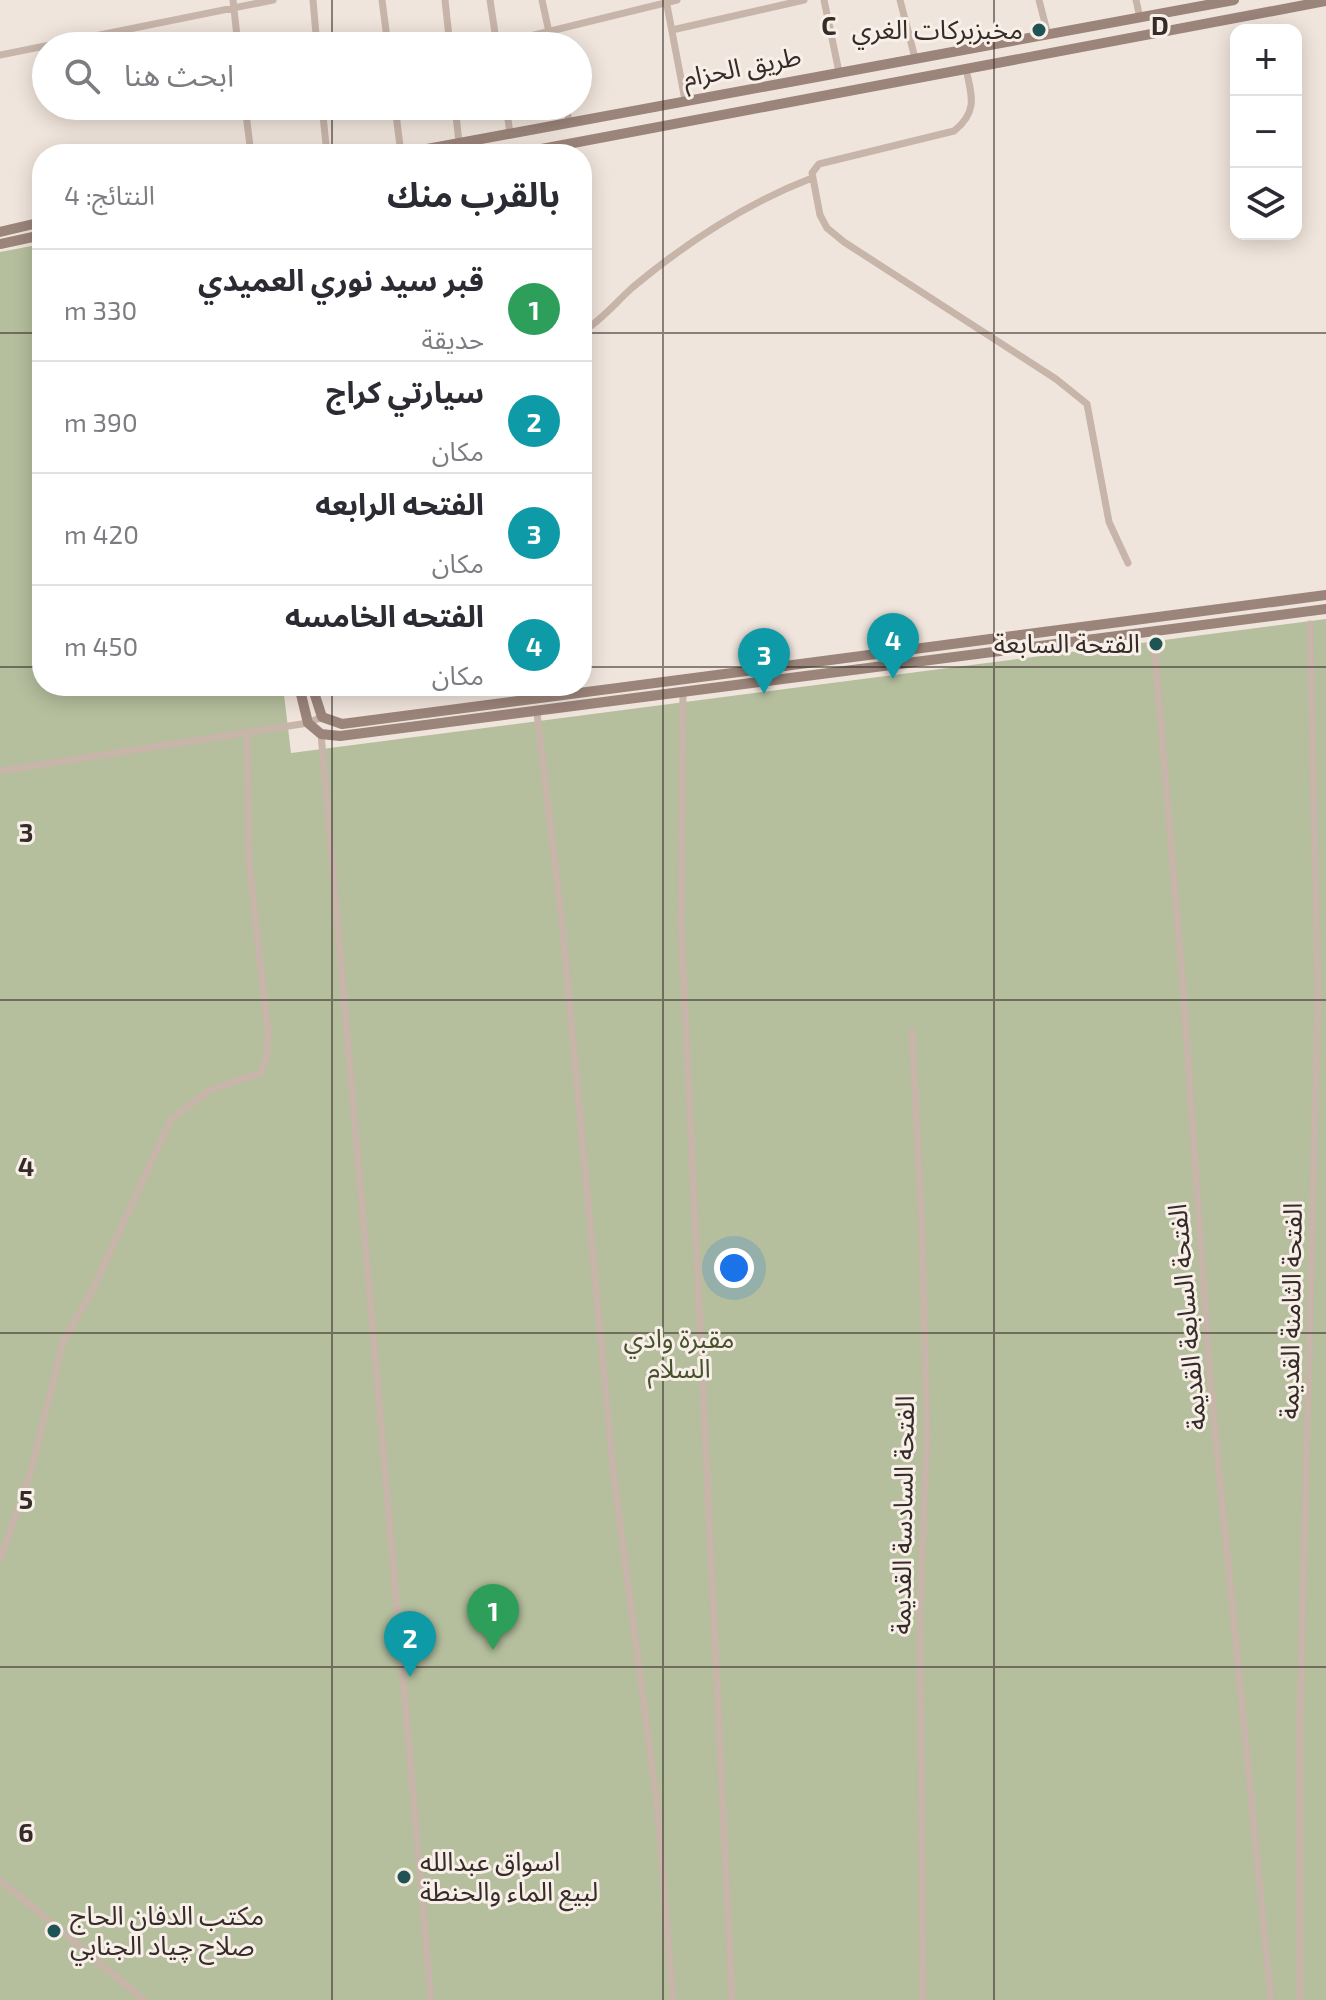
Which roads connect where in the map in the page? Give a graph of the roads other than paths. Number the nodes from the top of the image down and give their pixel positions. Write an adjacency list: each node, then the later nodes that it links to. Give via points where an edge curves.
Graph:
1 (273, 0): 16 (street)
2 (313, 0): 23 (street)
3 (382, 0): 24 (street)
4 (445, 0): 25 (street)
5 (490, 0): 26 (street)
6 (542, 0): 20 (street)
7 (677, 0): 14 (street)
8 (804, 0): 19 (street)
9 (824, 0): 35 (street)
10 (900, 0): 32 (street)
11 (1039, 0): 28 (street)
12 (1136, 0): 18 (street)
13 (1234, 0): 17 (street, طريق الحزام)
14 (666, 1): 19 (street); 20 (street)
15 (1326, 1): 33 (street, طريق الحزام)
16 (234, 4): 21 (street); 22 (street)
17 (1185, 4): 18 (street, طريق الحزام)
18 (1140, 18): 28 (street, طريق الحزام)
19 (672, 30): 37 (street)
20 (549, 31): 27 (street)
21 (106, 32)
22 (237, 32)
23 (316, 32)
24 (386, 32)
25 (448, 32)
26 (495, 32)
27 (545, 32)
28 (1048, 35): 30 (street, طريق الحزام)
29 (32, 48): 31 (street)
30 (974, 48): 32 (street, طريق الحزام); 33 (street, via 971,59)
31 (0, 55)
32 (913, 59): 35 (street, طريق الحزام); 36 (street, via 918,68)
33 (980, 66): 34 (street, طريق الحزام)
34 (966, 69): 36 (street, طريق الحزام); 57 (street, via 974,105 967,121 954,131 833,159 819,164)
35 (839, 72): 37 (street, طريق الحزام)
36 (913, 78): 48 (street, طريق الحزام)
37 (685, 100): 38 (street, طريق الحزام)
38 (661, 105): 39 (street, طريق الحزام); 48 (street, via 657,118)
39 (628, 111): 40 (street, طريق الحزام); 49 (street, via 637,121)
40 (592, 117)
41 (247, 120): 52 (street)
42 (323, 120): 53 (street)
43 (396, 120): 54 (street)
44 (457, 120): 51 (street)
45 (508, 120): 50 (street)
46 (575, 120): 47 (street, طريق الحزام)
47 (569, 121): 50 (street, طريق الحزام)
48 (669, 125): 49 (street, طريق الحزام)
49 (628, 132): 56 (street, طريق الحزام)
50 (510, 133): 51 (street, طريق الحزام)
51 (459, 143): 55 (street, طريق الحزام)
52 (250, 144)
53 (326, 144)
54 (399, 144)
55 (454, 144)
56 (566, 144)
57 (812, 178): 62 (street, via 731,217); 63 (street, via 820,215 844,242 1087,404 1109,522)
58 (32, 224): 59 (street)
59 (0, 232)
60 (32, 237): 61 (street)
61 (0, 244)
62 (592, 324)
63 (1128, 563)
64 (1326, 595): 68 (street)
65 (1326, 609): 67 (street)
66 (1310, 624): 96 (street, الفتحة الثامنة القديمة, via 1318,994 1300,1719)
67 (1153, 631): 70 (street); 95 (street, الفتحة السابعة القديمة, via 1210,1379)
68 (927, 647): 69 (street); 70 (street)
69 (900, 651): 71 (street); 72 (street)
70 (931, 661): 71 (street)
71 (901, 665): 75 (street)
72 (656, 683): 73 (street); 79 (street)
73 (625, 687): 74 (street); 80 (street)
74 (592, 691)
75 (683, 694): 79 (street); 93 (street, via 681,926)
76 (301, 696): 83 (street)
77 (315, 696): 82 (street)
78 (556, 696): 82 (street, via 342,724)
79 (659, 697): 80 (street)
80 (625, 701): 81 (street)
81 (537, 713): 85 (street); 92 (street, via 613,1469 657,1804)
82 (323, 718): 83 (street); 85 (street)
83 (308, 723): 84 (street); 85 (street)
84 (247, 733): 86 (street); 88 (street, via 248,841 268,1031 266,1065 260,1073 210,1090 171,1119 63,1342 29,1478)
85 (321, 734): 91 (street)
86 (0, 771)
87 (912, 1031): 94 (street, الفتحة السادسة القديمة, via 927,1437 920,1607)
88 (0, 1560)
89 (0, 1880): 90 (street)
90 (144, 2000)
91 (431, 2000)
92 (673, 2000)
93 (732, 2000)
94 (923, 2000)
95 (1271, 2000)
96 (1300, 2000)

